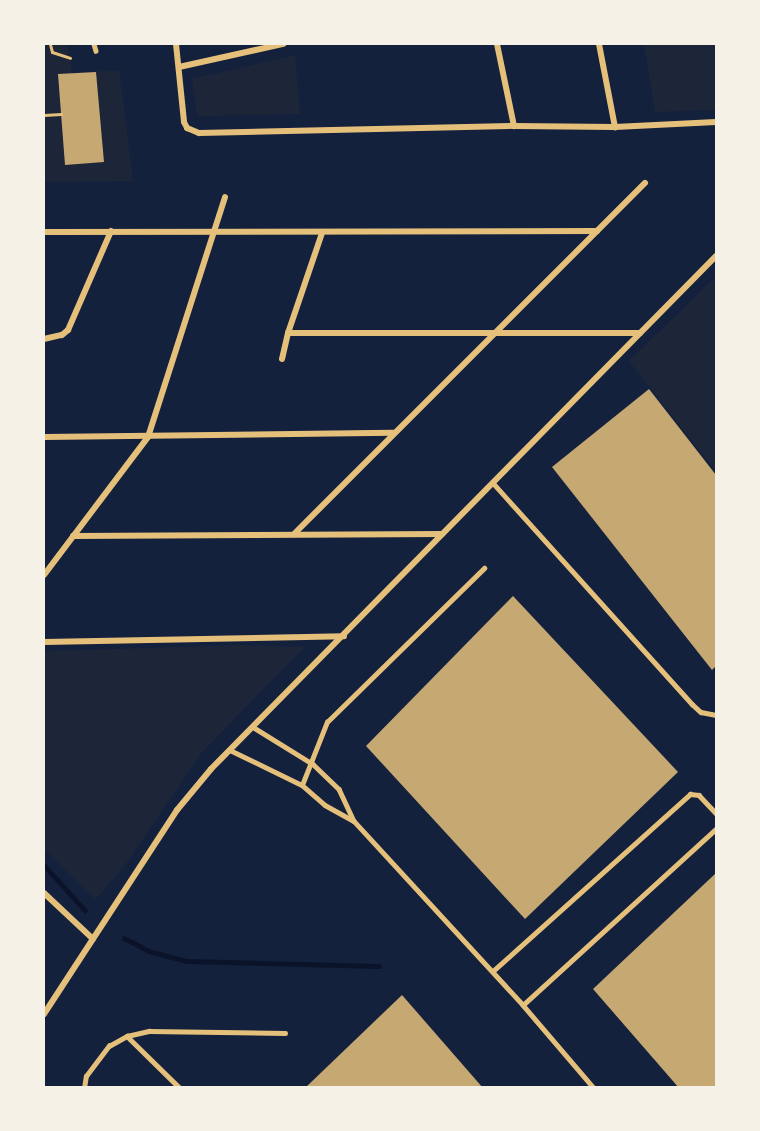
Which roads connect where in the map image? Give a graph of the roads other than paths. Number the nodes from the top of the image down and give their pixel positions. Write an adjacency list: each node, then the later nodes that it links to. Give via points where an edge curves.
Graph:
1 (94, 44): 6 (lane)
2 (176, 44): 7 (street)
3 (284, 44): 7 (street)
4 (497, 44): 9 (street)
5 (599, 44): 10 (street)
6 (96, 51)
7 (178, 67): 9 (street, via 184,122 199,133)
8 (717, 122): 10 (street)
9 (514, 126): 10 (street)
10 (615, 127)
11 (645, 183): 14 (street)
12 (225, 197): 16 (street)
13 (111, 231): 15 (street); 16 (street); 22 (street, via 68,330)
14 (597, 231): 17 (street); 19 (street)
15 (44, 232)
16 (214, 232): 17 (street); 25 (street)
17 (322, 233): 20 (street)
18 (717, 256): 21 (street)
19 (497, 332): 20 (street); 21 (street); 24 (street)
20 (288, 333): 23 (street)
21 (640, 333): 27 (street)
22 (44, 339)
23 (282, 359)
24 (393, 432): 25 (street); 28 (street)
25 (148, 437): 26 (street); 30 (street)
26 (44, 438)
27 (494, 484): 29 (street); 35 (lane, via 692,704 701,712)
28 (295, 533): 29 (street); 30 (street)
29 (442, 534): 33 (street)
30 (73, 536): 32 (street)
31 (484, 568): 38 (lane, via 327,722)
32 (44, 575)
33 (344, 636): 34 (street); 36 (street)
34 (44, 642)
35 (717, 715)
36 (253, 727): 37 (street); 38 (lane)
37 (230, 750): 39 (lane); 44 (street, via 177,810)
38 (312, 764): 39 (lane); 41 (lane, via 339,789)
39 (302, 784): 41 (lane, via 325,805)
40 (717, 813): 45 (lane, via 699,795 690,794)
41 (354, 821): 45 (lane)
42 (717, 829): 46 (lane)
43 (44, 893): 44 (street)
44 (93, 939): 47 (street)
45 (493, 971): 46 (lane)
46 (524, 1005): 52 (lane)
47 (44, 1014)
48 (285, 1033): 49 (lane, via 149,1031)
49 (127, 1036): 50 (lane, via 109,1046 86,1076); 51 (lane)
50 (84, 1088)
51 (180, 1088)
52 (594, 1088)

